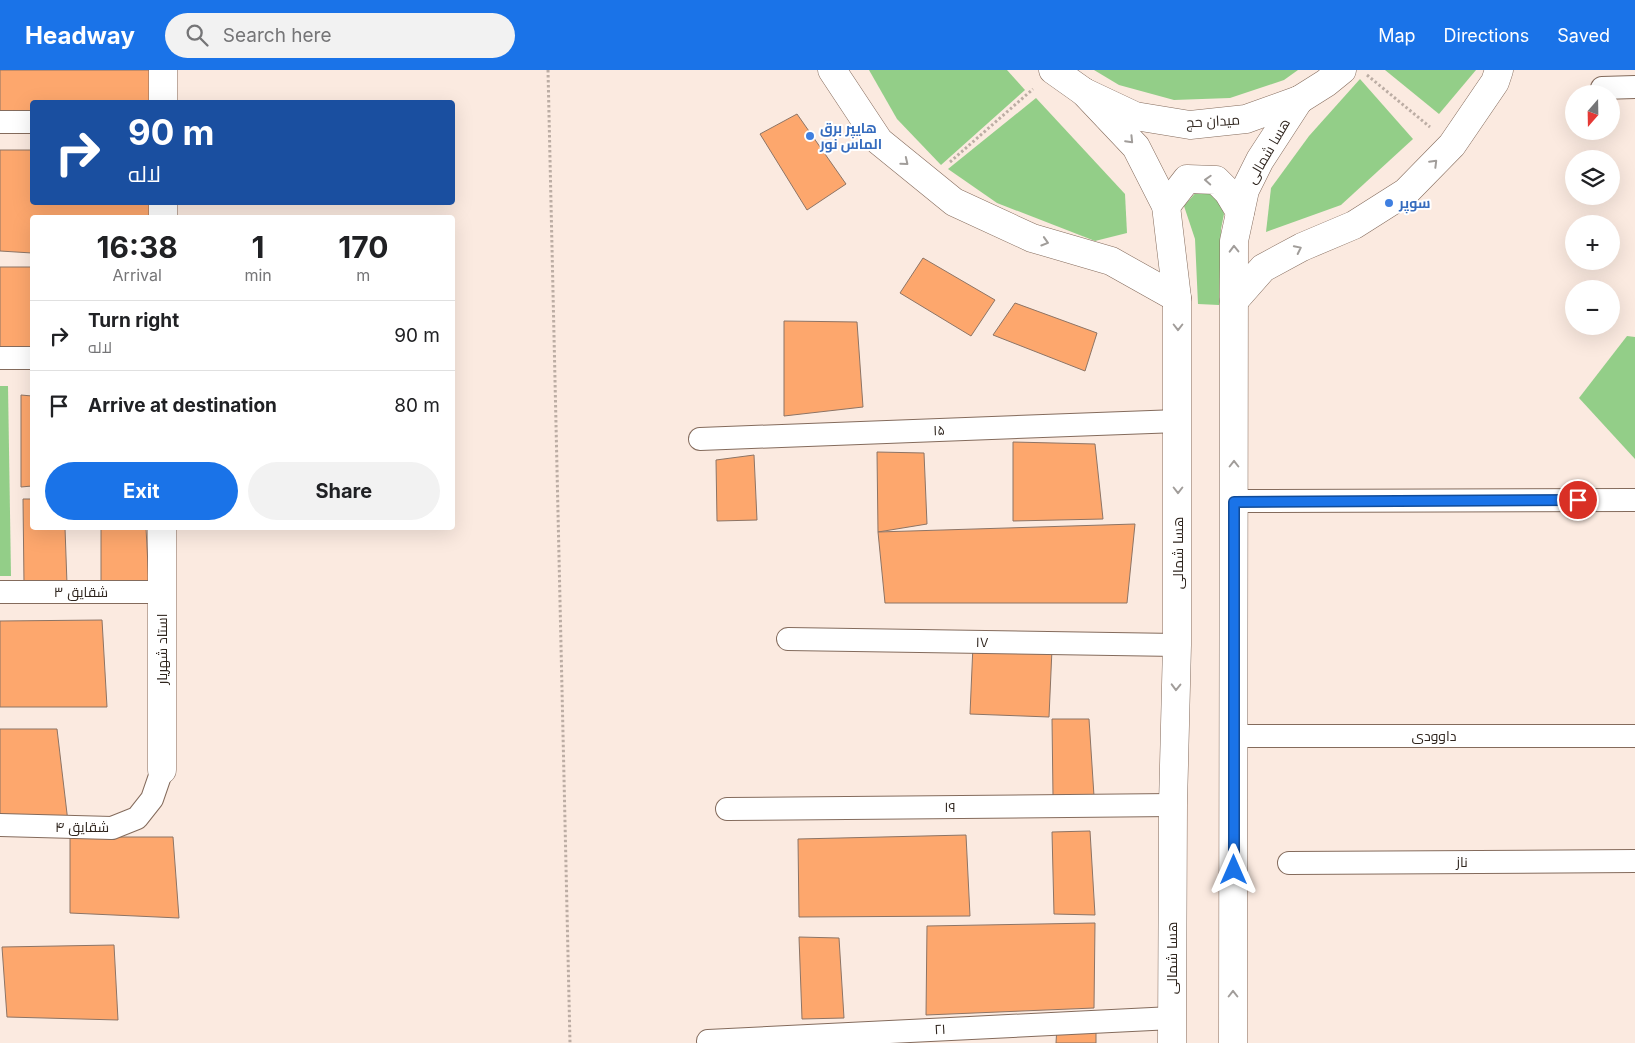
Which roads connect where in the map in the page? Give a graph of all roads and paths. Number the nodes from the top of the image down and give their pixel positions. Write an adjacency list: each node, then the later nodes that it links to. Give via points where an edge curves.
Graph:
1 (163, 70): 11 (main road)
2 (548, 70): 42 (path)
3 (832, 70): 16 (main road, one-way to 16, via 879,140)
4 (1053, 70): 10 (main road, میدان حج); 16 (path)
5 (1361, 70): 15 (path)
6 (1499, 70): 15 (main road, via 1495,82)
7 (1334, 77): 12 (main road, میدان حج)
8 (1620, 87): 9 (street)
9 (1635, 87)
10 (1084, 92): 12 (main road, میدان حج, via 1135,116 1190,124 1246,119); 17 (main road, هسا شمالی, one-way to 17, via 1136,147)
11 (163, 100)
12 (1299, 100): 18 (main road, هسا شمالی, via 1256,168 1245,190)
13 (0, 122): 14 (street)
14 (30, 122)
15 (1452, 145): 20 (main road, one-way to 15, via 1263,268 1354,224 1406,192)
16 (929, 181): 19 (main road, one-way to 19, via 954,202 1032,238 1111,261)
17 (1166, 206): 18 (main road, one-way to 17, via 1216,180 1186,179); 19 (main road, هسا شمالی)
18 (1240, 212): 20 (main road, هسا شمالی, one-way to 18, via 1234,241)
19 (1178, 298): 23 (main road, هسا شمالی, one-way to 23)
20 (1234, 301): 26 (main road, هسا شمالی, one-way to 20)
21 (0, 358): 22 (street)
22 (30, 358)
23 (1178, 421): 24 (street, ۱۵); 31 (main road, هسا شمالی, one-way to 31)
24 (700, 439)
25 (1635, 500): 26 (street)
26 (1234, 502): 32 (main road, هسا شمالی)
27 (162, 530): 29 (main road, استاد شهریار)
28 (0, 592): 29 (street, شقایق ۳)
29 (162, 592): 34 (main road, استاد شهریار)
30 (788, 639): 31 (street, ۱۷)
31 (1177, 645): 35 (main road, هسا شمالی, one-way to 35)
32 (1234, 736): 33 (street, داوودی); 43 (main road, هسا شمالی, one-way to 32)
33 (1635, 736)
34 (162, 770): 37 (street, شقایق ۴, via 152,799 137,818 112,828)
35 (1173, 805): 36 (street, ۱۹); 40 (main road, هسا شمالی)
36 (727, 809)
37 (0, 825)
38 (1635, 861): 39 (street, ناز)
39 (1289, 863)
40 (1172, 1030): 41 (street, ۲۱)
41 (708, 1040)
42 (570, 1043)
43 (1233, 1043)

